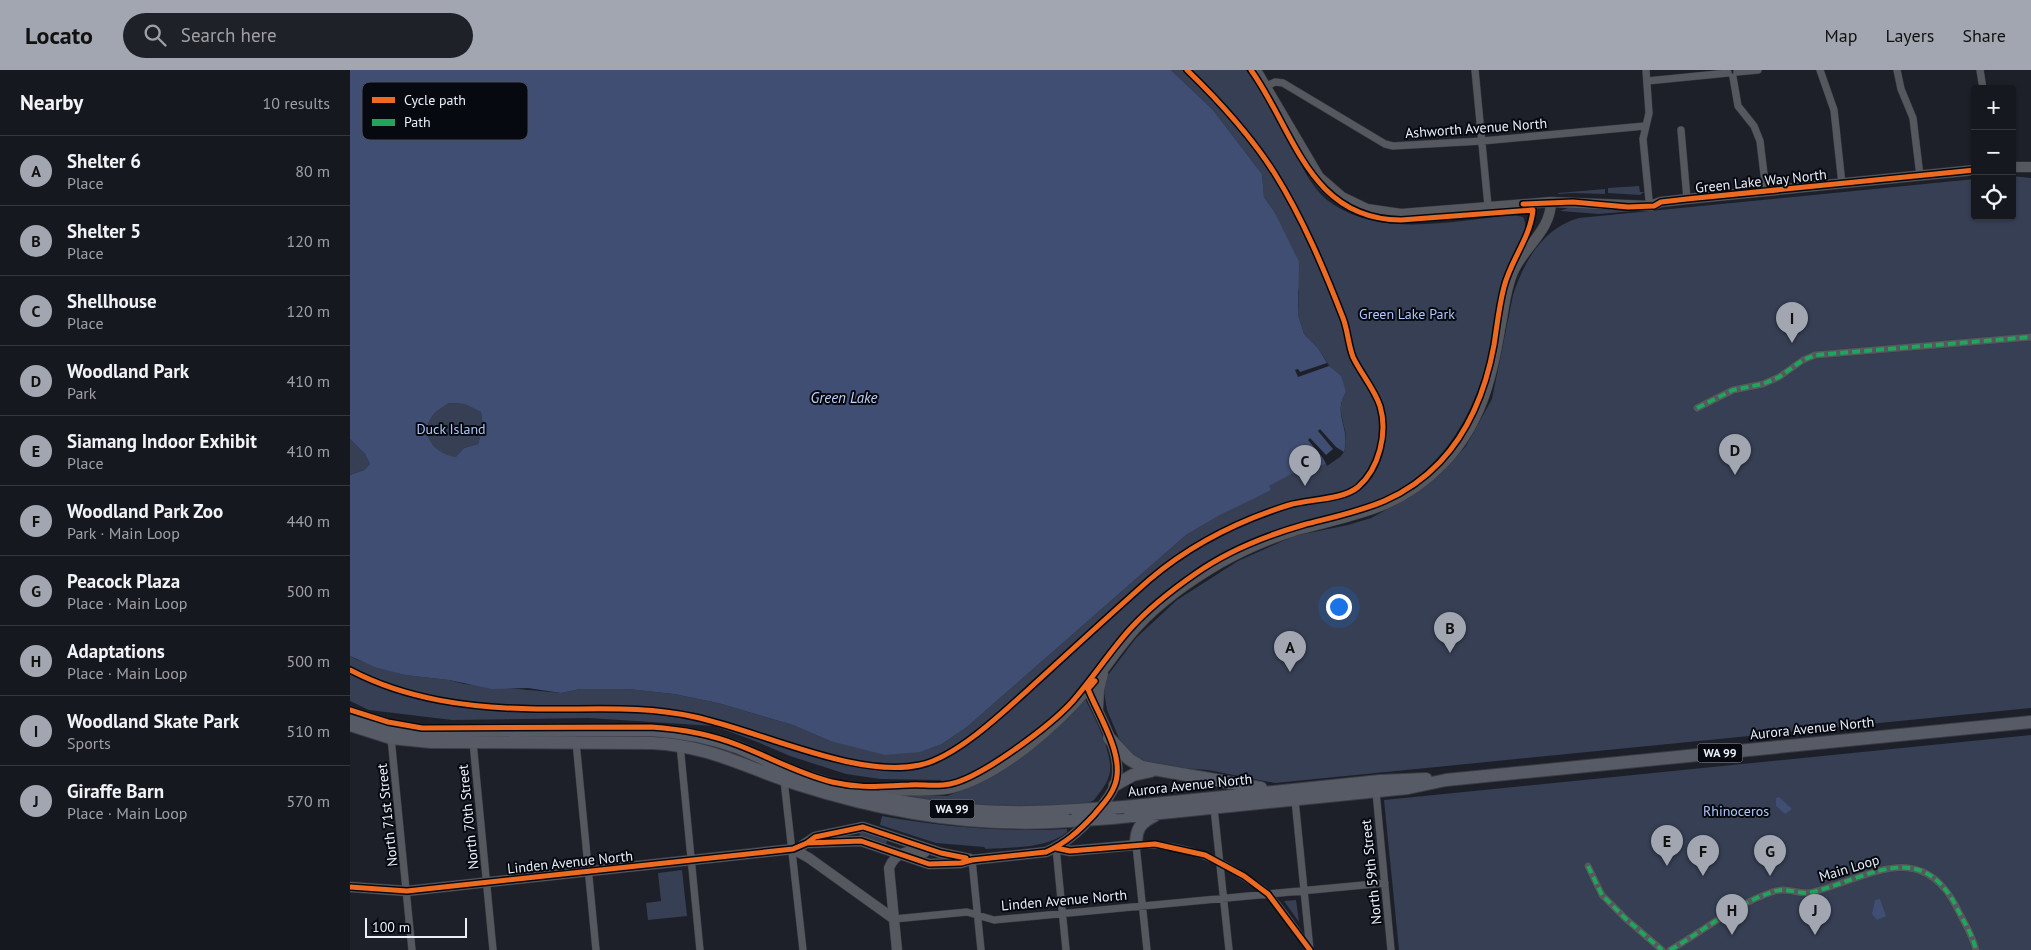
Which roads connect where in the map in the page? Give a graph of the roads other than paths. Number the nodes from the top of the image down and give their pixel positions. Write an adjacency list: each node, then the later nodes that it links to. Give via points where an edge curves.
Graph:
1 (1256, 70): 11 (main road, Green Lake Way North)
2 (1475, 70): 14 (street)
3 (1646, 70): 9 (street)
4 (1758, 70): 8 (street)
5 (1820, 70): 17 (street, via 1834,110)
6 (1897, 70): 16 (street, via 1913,118)
7 (1980, 70): 10 (street)
8 (1732, 73): 9 (street); 18 (street, via 1738,106 1754,126 1760,141)
9 (1648, 81): 12 (street, via 1649,113)
10 (1982, 85)
11 (1266, 86): 14 (street, Ashworth Avenue North, via 1283,83 1385,144); 24 (main road, Green Lake Way North, via 1320,177 1348,201 1367,209 1394,214)
12 (1645, 126): 14 (street, Ashworth Avenue North); 20 (street, via 1643,139)
13 (1681, 130): 19 (street)
14 (1482, 141): 24 (street)
15 (1971, 170): 16 (main road, Green Lake Way North)
16 (1920, 176): 17 (main road, Green Lake Way North)
17 (1842, 184): 18 (main road, Green Lake Way North)
18 (1766, 191): 19 (main road, Green Lake Way North)
19 (1687, 199): 22 (main road, Green Lake Way North)
20 (1649, 200): 22 (main road, Green Lake Way North); 23 (main road, Green Lake Way North)
21 (1551, 202): 23 (main road, Green Lake Way North); 24 (main road, Green Lake Way North); 27 (main road, via 1548,222 1525,250 1511,277 1496,354 1481,407 1468,433 1445,462 1418,486 1386,505 1352,518 1281,535 1253,546 1202,574 1144,619)
22 (1661, 202): 23 (main road, Green Lake Way North, via 1650,206)
23 (1610, 205)
24 (1488, 206)
25 (2031, 337): 26 (street, via 1815,354 1779,377 1733,390)
26 (1698, 408)
27 (1106, 667): 28 (main road); 30 (main road, via 1099,690)
28 (1088, 689): 30 (main road); 44 (main road, via 1035,740 1001,765 969,782 934,790 885,791)
29 (350, 713): 44 (highway, Aurora Avenue North / WA 99, via 387,725 421,731 651,730 680,733 721,742 809,778)
30 (1098, 715): 34 (main road)
31 (2031, 722): 40 (highway, Aurora Avenue North / WA 99)
32 (350, 725): 33 (highway, Aurora Avenue North / WA 99)
33 (391, 738): 35 (highway, Aurora Avenue North / WA 99); 68 (street, North 71st Street)
34 (1109, 738): 38 (highway, via 1133,762); 41 (main road, via 1118,761)
35 (473, 742): 36 (highway, Aurora Avenue North / WA 99); 63 (street, North 70th Street)
36 (576, 742): 37 (highway, Aurora Avenue North / WA 99); 62 (street)
37 (680, 745): 39 (highway, Aurora Avenue North / WA 99, via 724,755); 57 (street)
38 (1154, 770): 41 (highway, via 1133,775); 42 (highway)
39 (784, 780): 48 (highway, Aurora Avenue North / WA 99, via 864,804 922,816 990,822); 54 (street)
40 (1446, 780): 42 (highway, Aurora Avenue North / WA 99, via 1409,779); 43 (highway, Aurora Avenue North / WA 99)
41 (1115, 785): 53 (main road, via 1107,800 1072,838)
42 (1283, 791): 48 (highway, Aurora Avenue North / WA 99, bridge, via 1124,807)
43 (1376, 792): 45 (highway, Aurora Avenue North / WA 99); 64 (street, North 59th Street)
44 (880, 797): 48 (highway, Aurora Avenue North / WA 99, via 980,811)
45 (1295, 800): 46 (highway, Aurora Avenue North / WA 99); 67 (street)
46 (1214, 808): 47 (highway, Aurora Avenue North / WA 99); 59 (street)
47 (1158, 814): 48 (highway, Aurora Avenue North / WA 99, bridge, via 1112,818); 52 (highway, via 1142,822 1137,829)
48 (1072, 816)
49 (852, 828): 50 (main road); 51 (main road, Linden Avenue North, via 815,837); 55 (main road, via 871,829)
50 (855, 840): 51 (main road, via 817,845); 56 (main road)
51 (807, 843): 54 (main road, Linden Avenue North)
52 (1136, 845): 53 (main road, via 1070,852); 59 (street, via 1155,844 1185,849); 71 (street)
53 (1056, 848): 58 (main road, via 1046,852); 72 (street)
54 (793, 849): 57 (main road, Linden Avenue North); 74 (main road); 79 (street)
55 (941, 853): 56 (main road, via 910,851); 58 (main road)
56 (898, 855): 60 (main road); 66 (main road, via 889,868)
57 (692, 860): 62 (main road, Linden Avenue North); 78 (street)
58 (972, 860): 60 (main road); 73 (street)
59 (1220, 862): 69 (street); 70 (street)
60 (929, 864): 66 (main road, via 899,859 893,867)
61 (1588, 866): 87 (street, via 1602,895)
62 (588, 871): 63 (main road, Linden Avenue North); 77 (street)
63 (487, 882): 68 (main road, Linden Avenue North); 76 (street, North 70th Street)
64 (1385, 883): 67 (street, Linden Avenue North); 86 (street, North 59th Street)
65 (350, 887): 68 (main road, Linden Avenue North)
66 (890, 887): 74 (main road)
67 (1304, 890): 69 (street, Linden Avenue North); 85 (street)
68 (406, 891): 75 (street, North 71st Street)
69 (1268, 894): 70 (street, Linden Avenue North); 85 (street)
70 (1223, 898): 71 (street, Linden Avenue North); 84 (street)
71 (1143, 906): 72 (street, Linden Avenue North); 83 (street)
72 (1062, 913): 73 (street, Linden Avenue North, via 994,920); 82 (street)
73 (978, 916): 74 (street, Linden Avenue North, via 967,912); 81 (street)
74 (894, 919): 80 (main road)
75 (412, 950)
76 (493, 950)
77 (596, 950)
78 (700, 950)
79 (804, 950)
80 (897, 950)
81 (982, 950)
82 (1066, 950)
83 (1147, 950)
84 (1229, 950)
85 (1310, 950)
86 (1392, 950)
87 (1662, 950)
88 (1670, 950): 89 (street, Main Loop, via 1735,908 1772,892 1787,889 1808,893 1870,873 1912,867 1930,874 1946,889 1971,932)
89 (1976, 950)

